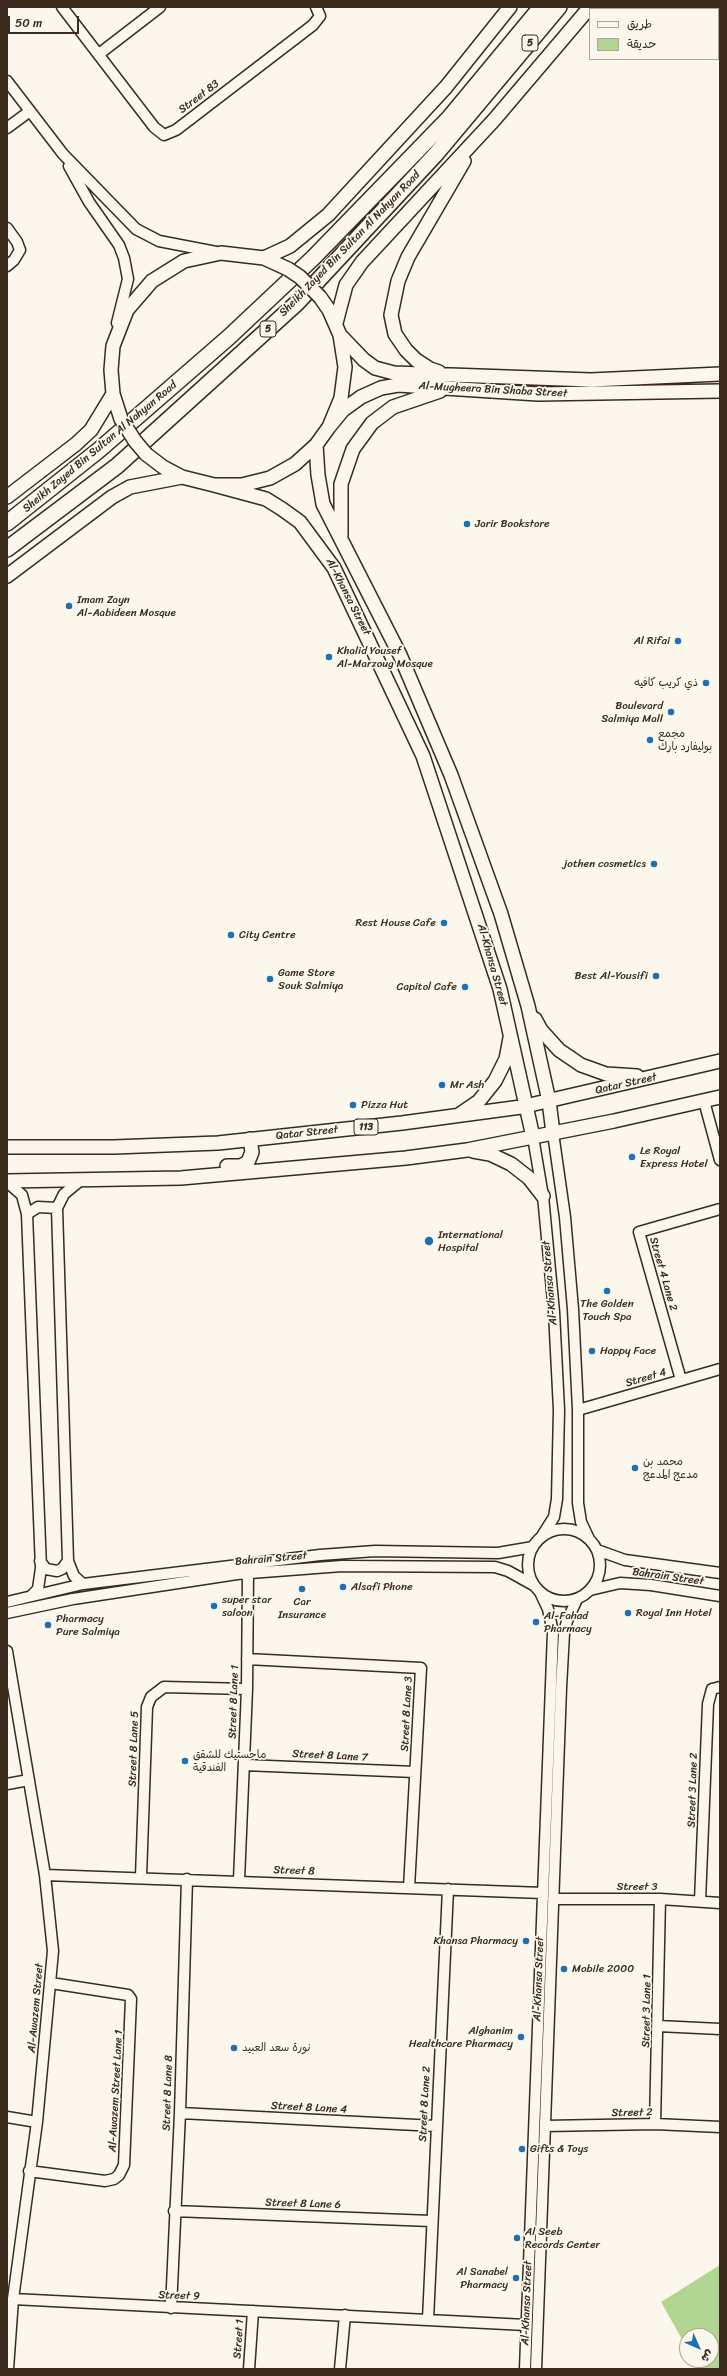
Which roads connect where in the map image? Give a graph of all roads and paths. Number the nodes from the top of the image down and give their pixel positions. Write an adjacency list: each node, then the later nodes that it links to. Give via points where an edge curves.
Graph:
1 (62, 7): 8 (street, Street 83)
2 (160, 7): 8 (street)
3 (316, 7): 8 (street, Street 83, via 320,16 313,25 176,130 164,135 154,127)
4 (510, 7): 16 (main road, via 442,93 328,215 290,246)
5 (541, 7): 30 (highway, Sheikh Zayed Bin Sultan Al Nahyan Road / 5, via 449,118 314,258 229,337 99,450)
6 (559, 7): 32 (highway, Sheikh Zayed Bin Sultan Al Nahyan Road / 5, via 436,154 297,303 117,466)
7 (589, 8): 11 (main road)
8 (99, 54)
9 (7, 81): 10 (street)
10 (30, 111): 12 (street); 13 (street)
11 (494, 120): 18 (main road, via 362,262 346,285); 21 (main road, via 444,193 408,257 398,281 391,315 395,334 406,350 430,369)
12 (7, 128)
13 (63, 154): 15 (street, via 136,229 159,241); 19 (street, via 89,202 119,245 124,258 128,280)
14 (7, 228): 17 (street, via 20,250)
15 (221, 253): 16 (main road); 19 (main road, via 184,261 152,281 127,310)
16 (264, 258): 18 (main road, bridge, via 288,269 305,282 320,297)
17 (7, 266)
18 (338, 329): 21 (main road, Al-Mugheera Bin Shaba Street, via 354,352 375,368 394,373); 25 (main road, via 345,367 341,398)
19 (113, 346): 24 (main road)
20 (720, 374): 21 (main road, Al-Mugheera Bin Shaba Street, via 591,380)
21 (450, 375)
22 (457, 388): 23 (main road, Al-Mugheera Bin Shaba Street, via 538,394); 25 (main road, Al-Mugheera Bin Shaba Street, via 398,385 381,388 343,410); 31 (main road, via 424,395 393,407 372,423 352,449 341,484)
23 (720, 390)
24 (113, 394): 27 (main road, bridge, via 121,419 135,441 146,454); 29 (main road, via 81,440)
25 (329, 427): 26 (main road)
26 (316, 445): 28 (main road, via 295,464 270,478 242,485); 31 (main road, Al-Khansa Street, via 323,504)
27 (182, 477): 28 (main road); 33 (main road, via 130,487 112,497)
28 (214, 485): 35 (main road, Al-Khansa Street, via 266,499 282,509 300,522 334,568 423,756 479,920)
29 (7, 497)
30 (7, 523)
31 (341, 536): 34 (main road, Al-Khansa Street, via 400,655 451,775 501,914)
32 (7, 549)
33 (7, 576)
34 (528, 1006): 37 (main road, via 541,1030 558,1050 580,1065 606,1074 632,1077); 39 (main road, Al-Khansa Street)
35 (511, 1034): 41 (main road, Al-Khansa Street); 42 (main road, via 506,1059 495,1082 479,1101)
36 (720, 1061): 37 (main road, Qatar Street / 113)
37 (661, 1076): 39 (main road, Qatar Street / 113)
38 (720, 1097): 40 (main road)
39 (549, 1101): 41 (main road, Qatar Street / 113); 43 (main road, Al-Khansa Street)
40 (704, 1101): 43 (main road); 48 (street)
41 (527, 1106): 42 (main road, Qatar Street / 113); 44 (main road, Al-Khansa Street)
42 (458, 1116): 45 (main road, Qatar Street / 113)
43 (553, 1133): 44 (main road); 58 (street, Al-Khansa Street, via 565,1217)
44 (533, 1137): 47 (main road); 52 (street, Al-Khansa Street)
45 (250, 1138): 46 (main road, Qatar Street / 113, via 218,1143 164,1146); 49 (main road, via 251,1156 248,1162 241,1166 194,1168)
46 (7, 1147)
47 (467, 1150): 49 (main road, via 406,1158); 52 (main road, via 490,1154 511,1164 529,1178)
48 (720, 1160)
49 (181, 1178): 50 (main road)
50 (83, 1179): 51 (main road); 53 (street, via 69,1188)
51 (7, 1181): 55 (street, via 22,1195)
52 (543, 1196): 59 (street, Al-Khansa Street, via 554,1312 559,1468 554,1517)
53 (57, 1208): 55 (street, via 38,1207); 64 (street)
54 (720, 1209): 57 (street, Street 4 Lane 2, via 639,1232)
55 (27, 1214): 63 (street)
56 (720, 1369): 57 (street, Street 4)
57 (682, 1380): 58 (street, Street 4)
58 (578, 1410): 60 (street, Al-Khansa Street, via 578,1503 581,1522)
59 (542, 1536): 60 (street, via 556,1530 571,1529); 61 (street)
60 (589, 1539): 62 (street)
61 (533, 1546): 67 (street, Bahrain Street, via 498,1553 375,1551 320,1555); 68 (street, via 528,1567)
62 (597, 1550): 66 (street, Bahrain Street, via 625,1560); 69 (street, via 599,1571)
63 (40, 1561): 64 (street, via 42,1566 51,1571 62,1569); 70 (street, via 38,1588)
64 (68, 1561): 67 (street, via 74,1576)
65 (248, 1573): 68 (street, Bahrain Street, via 342,1566 495,1567 508,1571); 74 (street, Bahrain Street, via 109,1593); 76 (street, Street 8 Lane 1)
66 (720, 1574)
67 (83, 1584): 70 (street, Bahrain Street)
68 (537, 1589): 72 (street, via 557,1600); 90 (street, Al-Khansa Street, via 548,1609 553,1632)
69 (590, 1590): 71 (street, Bahrain Street, via 620,1583 651,1585); 72 (street)
70 (31, 1596): 73 (street, Bahrain Street)
71 (720, 1596)
72 (577, 1598): 91 (street, Al-Khansa Street, via 564,1634)
73 (7, 1602)
74 (7, 1613)
75 (7, 1651): 79 (street, Al-Awazem Street)
76 (247, 1659): 78 (street, Street 8 Lane 1); 81 (street, Street 8 Lane 3, via 421,1668)
77 (720, 1687): 93 (street, Street 3 Lane 2, via 712,1689 708,1704)
78 (246, 1689): 80 (street, Street 8 Lane 1); 85 (street, Street 8 Lane 5, via 170,1687 159,1689 151,1697 147,1708)
79 (11, 1697): 82 (street, Al-Awazem Street)
80 (244, 1764): 81 (street, Street 8 Lane 7); 87 (street, Street 8 Lane 1)
81 (415, 1772): 88 (street, Street 8 Lane 3)
82 (29, 1780): 83 (street); 84 (street, Al-Awazem Street)
83 (7, 1784)
84 (45, 1875): 85 (street, Street 8); 95 (street, Al-Awazem Street, via 53,1951)
85 (141, 1877): 86 (street, Street 8)
86 (187, 1879): 87 (street, Street 8); 98 (street, Street 8 Lane 8)
87 (239, 1880): 88 (street, Street 8)
88 (409, 1888): 89 (street, Street 8)
89 (448, 1889): 90 (street, Street 8); 102 (street, Street 8 Lane 2)
90 (543, 1893): 113 (street, Al-Khansa Street)
91 (554, 1899): 92 (street, Street 3); 103 (street, Al-Khansa Street)
92 (660, 1899): 93 (street, Street 3); 96 (street, Street 3 Lane 1)
93 (700, 1901): 94 (street, Street 3)
94 (720, 1903)
95 (51, 1983): 100 (street, Al-Awazem Street); 105 (street, Al-Awazem Street Lane 1, via 128,1995 131,1999 124,2165 114,2179 105,2181)
96 (658, 2026): 97 (street); 101 (street, Street 3 Lane 1)
97 (720, 2029)
98 (180, 2113): 102 (street, Street 8 Lane 4); 106 (street, Street 8 Lane 8)
99 (7, 2116): 100 (street)
100 (37, 2122): 105 (street, Al-Awazem Street)
101 (655, 2124): 103 (street, Street 2); 104 (street, Street 2)
102 (436, 2126): 107 (street, Street 8 Lane 2)
103 (545, 2126): 118 (street, Al-Khansa Street)
104 (720, 2127)
105 (29, 2171): 108 (street, Al-Awazem Street)
106 (174, 2210): 107 (street, Street 8 Lane 6); 109 (street, Street 8 Lane 8)
107 (431, 2221): 112 (street, Street 8 Lane 2)
108 (13, 2299): 109 (street, Street 9); 114 (street, Al-Awazem Street)
109 (171, 2308): 110 (street, Street 9)
110 (253, 2310): 111 (street, Street 9); 115 (street, Street 1)
111 (345, 2315): 112 (street, Street 9); 116 (street)
112 (428, 2320): 113 (street, Street 9)
113 (526, 2325): 117 (street, Al-Khansa Street)
114 (8, 2369)
115 (249, 2369)
116 (340, 2369)
117 (525, 2369)
118 (536, 2369)

